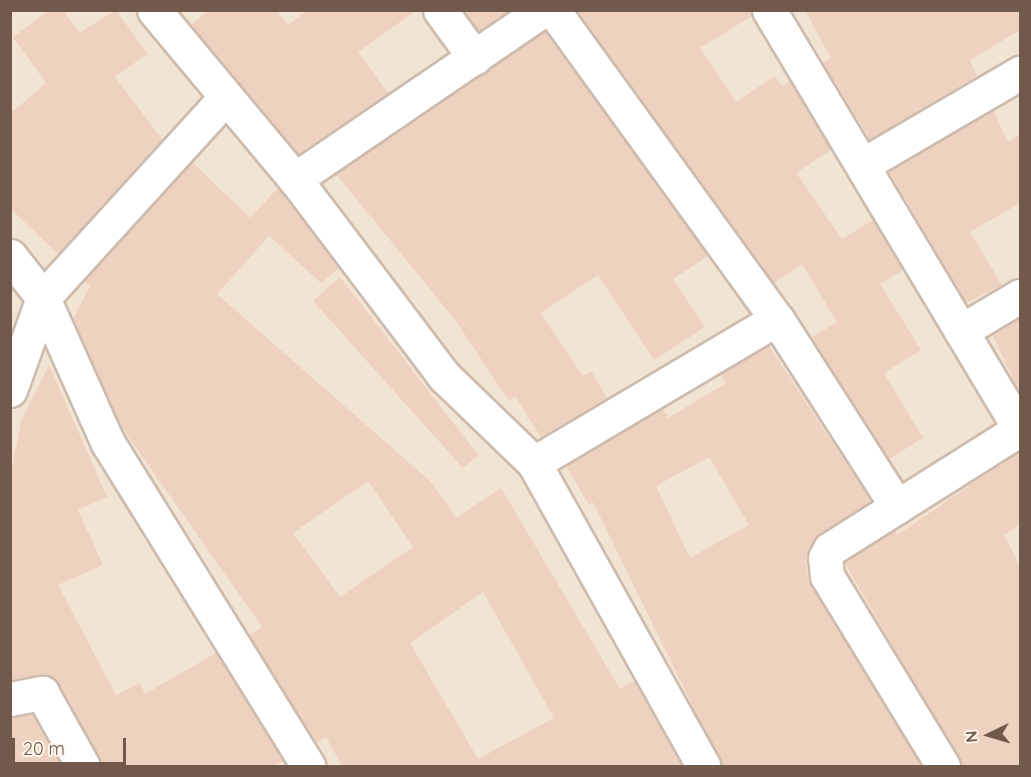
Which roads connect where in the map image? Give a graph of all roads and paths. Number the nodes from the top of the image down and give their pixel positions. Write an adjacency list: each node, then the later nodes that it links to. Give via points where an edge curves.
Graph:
1 (154, 10): 8 (street)
2 (440, 10): 6 (street)
3 (543, 10): 6 (street)
4 (553, 10): 14 (street)
5 (774, 12): 9 (street)
6 (475, 58): 10 (street)
7 (1020, 73): 9 (street)
8 (225, 98): 10 (street); 13 (street)
9 (864, 164): 15 (street)
10 (295, 179): 18 (street, via 444,376)
11 (10, 256): 13 (street)
12 (1020, 296): 15 (street)
13 (43, 298): 16 (street); 22 (street, via 108,443)
14 (777, 319): 18 (street); 19 (street)
15 (961, 331): 17 (street)
16 (10, 390)
17 (1020, 429): 19 (street)
18 (534, 463): 23 (street)
19 (897, 507): 24 (street, via 830,549 827,576)
20 (10, 699): 21 (street, via 42,693)
21 (83, 766)
22 (308, 766)
23 (703, 766)
24 (943, 766)

